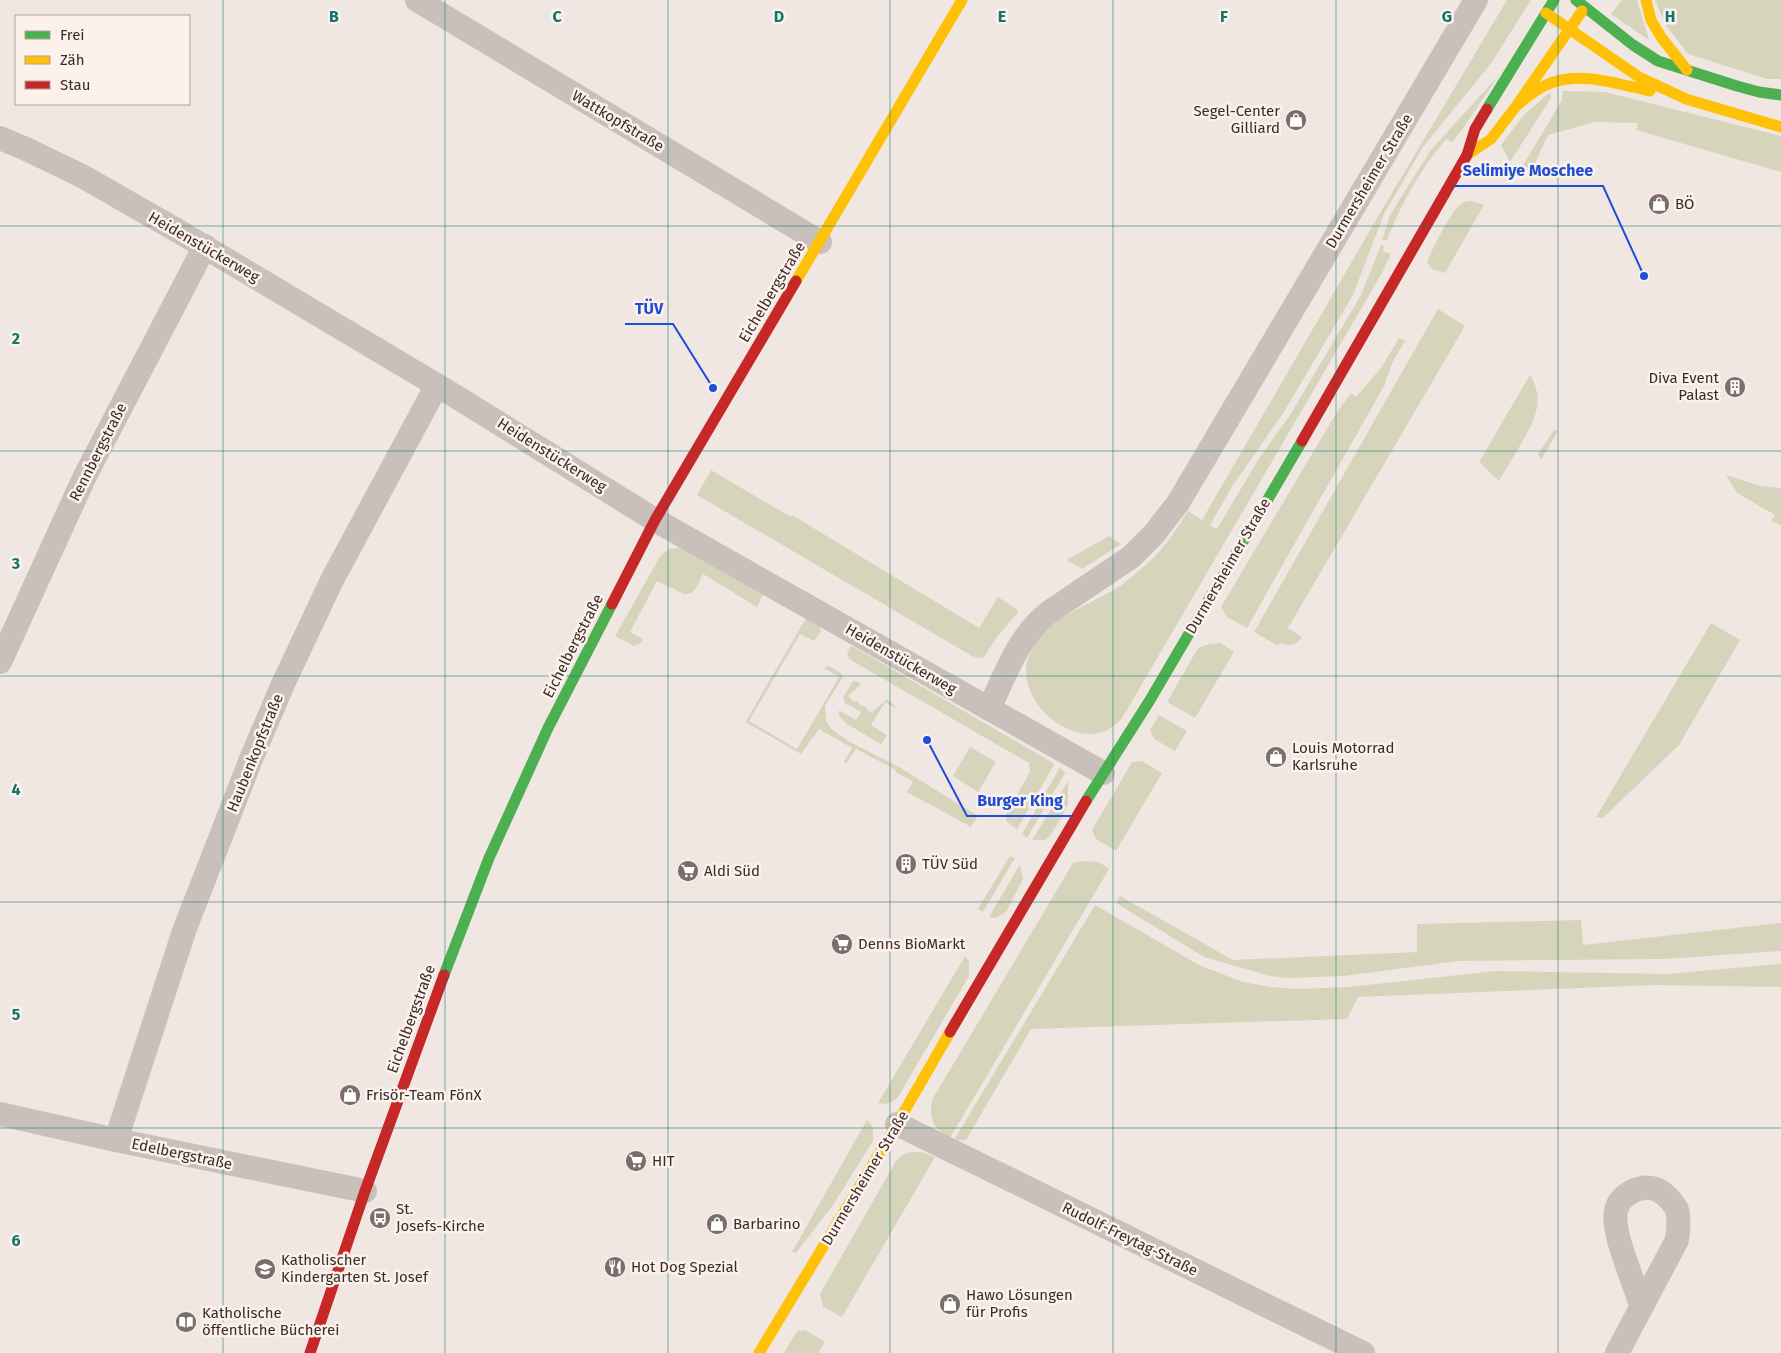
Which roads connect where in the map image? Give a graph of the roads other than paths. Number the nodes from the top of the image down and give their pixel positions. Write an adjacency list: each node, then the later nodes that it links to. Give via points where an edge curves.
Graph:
1 (417, 0): 16 (street, Wattkopfstraße)
2 (962, 0): 16 (main road, Eichelbergstraße)
3 (1476, 0): 21 (street, Durmersheimer Straße, via 1178,503 1131,557 1035,623 1024,637)
4 (1554, 0): 7 (main road, Durmersheimer Straße)
5 (1646, 0): 9 (main road, via 1651,20)
6 (1584, 2): 8 (main road, Durmersheimer Straße); 9 (main road, via 1634,45 1658,60)
7 (1546, 13): 8 (main road); 15 (main road, Durmersheimer Straße, via 1475,130)
8 (1569, 30): 11 (main road, via 1639,77); 12 (main road, Durmersheimer Straße)
9 (1687, 70): 10 (main road, via 1752,90)
10 (1781, 95)
11 (1686, 99): 12 (main road, via 1579,78 1548,84); 13 (main road)
12 (1517, 105): 15 (main road, Durmersheimer Straße, via 1491,139)
13 (1781, 127)
14 (0, 138): 17 (street, Heidenstückerweg, via 82,176)
15 (1467, 155): 22 (main road, Durmersheimer Straße, via 1150,700)
16 (820, 242): 19 (main road, Eichelbergstraße)
17 (204, 246): 18 (street, Heidenstückerweg); 20 (street, Rennbergstraße, via 81,484)
18 (437, 385): 19 (street, Heidenstückerweg); 25 (street, Haubenkopfstraße, via 343,558 251,759 184,931)
19 (655, 520): 21 (street, Heidenstückerweg); 26 (main road, Eichelbergstraße, via 564,696 489,858 425,1022)
20 (0, 662)
21 (989, 709): 22 (street, Heidenstückerweg)
22 (1103, 773): 24 (main road, Durmersheimer Straße)
23 (0, 1114): 25 (street, Edelbergstraße)
24 (897, 1124): 29 (main road, Durmersheimer Straße); 30 (street, Rudolf-Freytag-Straße)
25 (116, 1140): 26 (street, Edelbergstraße)
26 (365, 1191): 28 (main road, Eichelbergstraße)
27 (1641, 1306): 31 (street)
28 (310, 1353)
29 (759, 1353)
30 (1363, 1353)
31 (1617, 1353)

